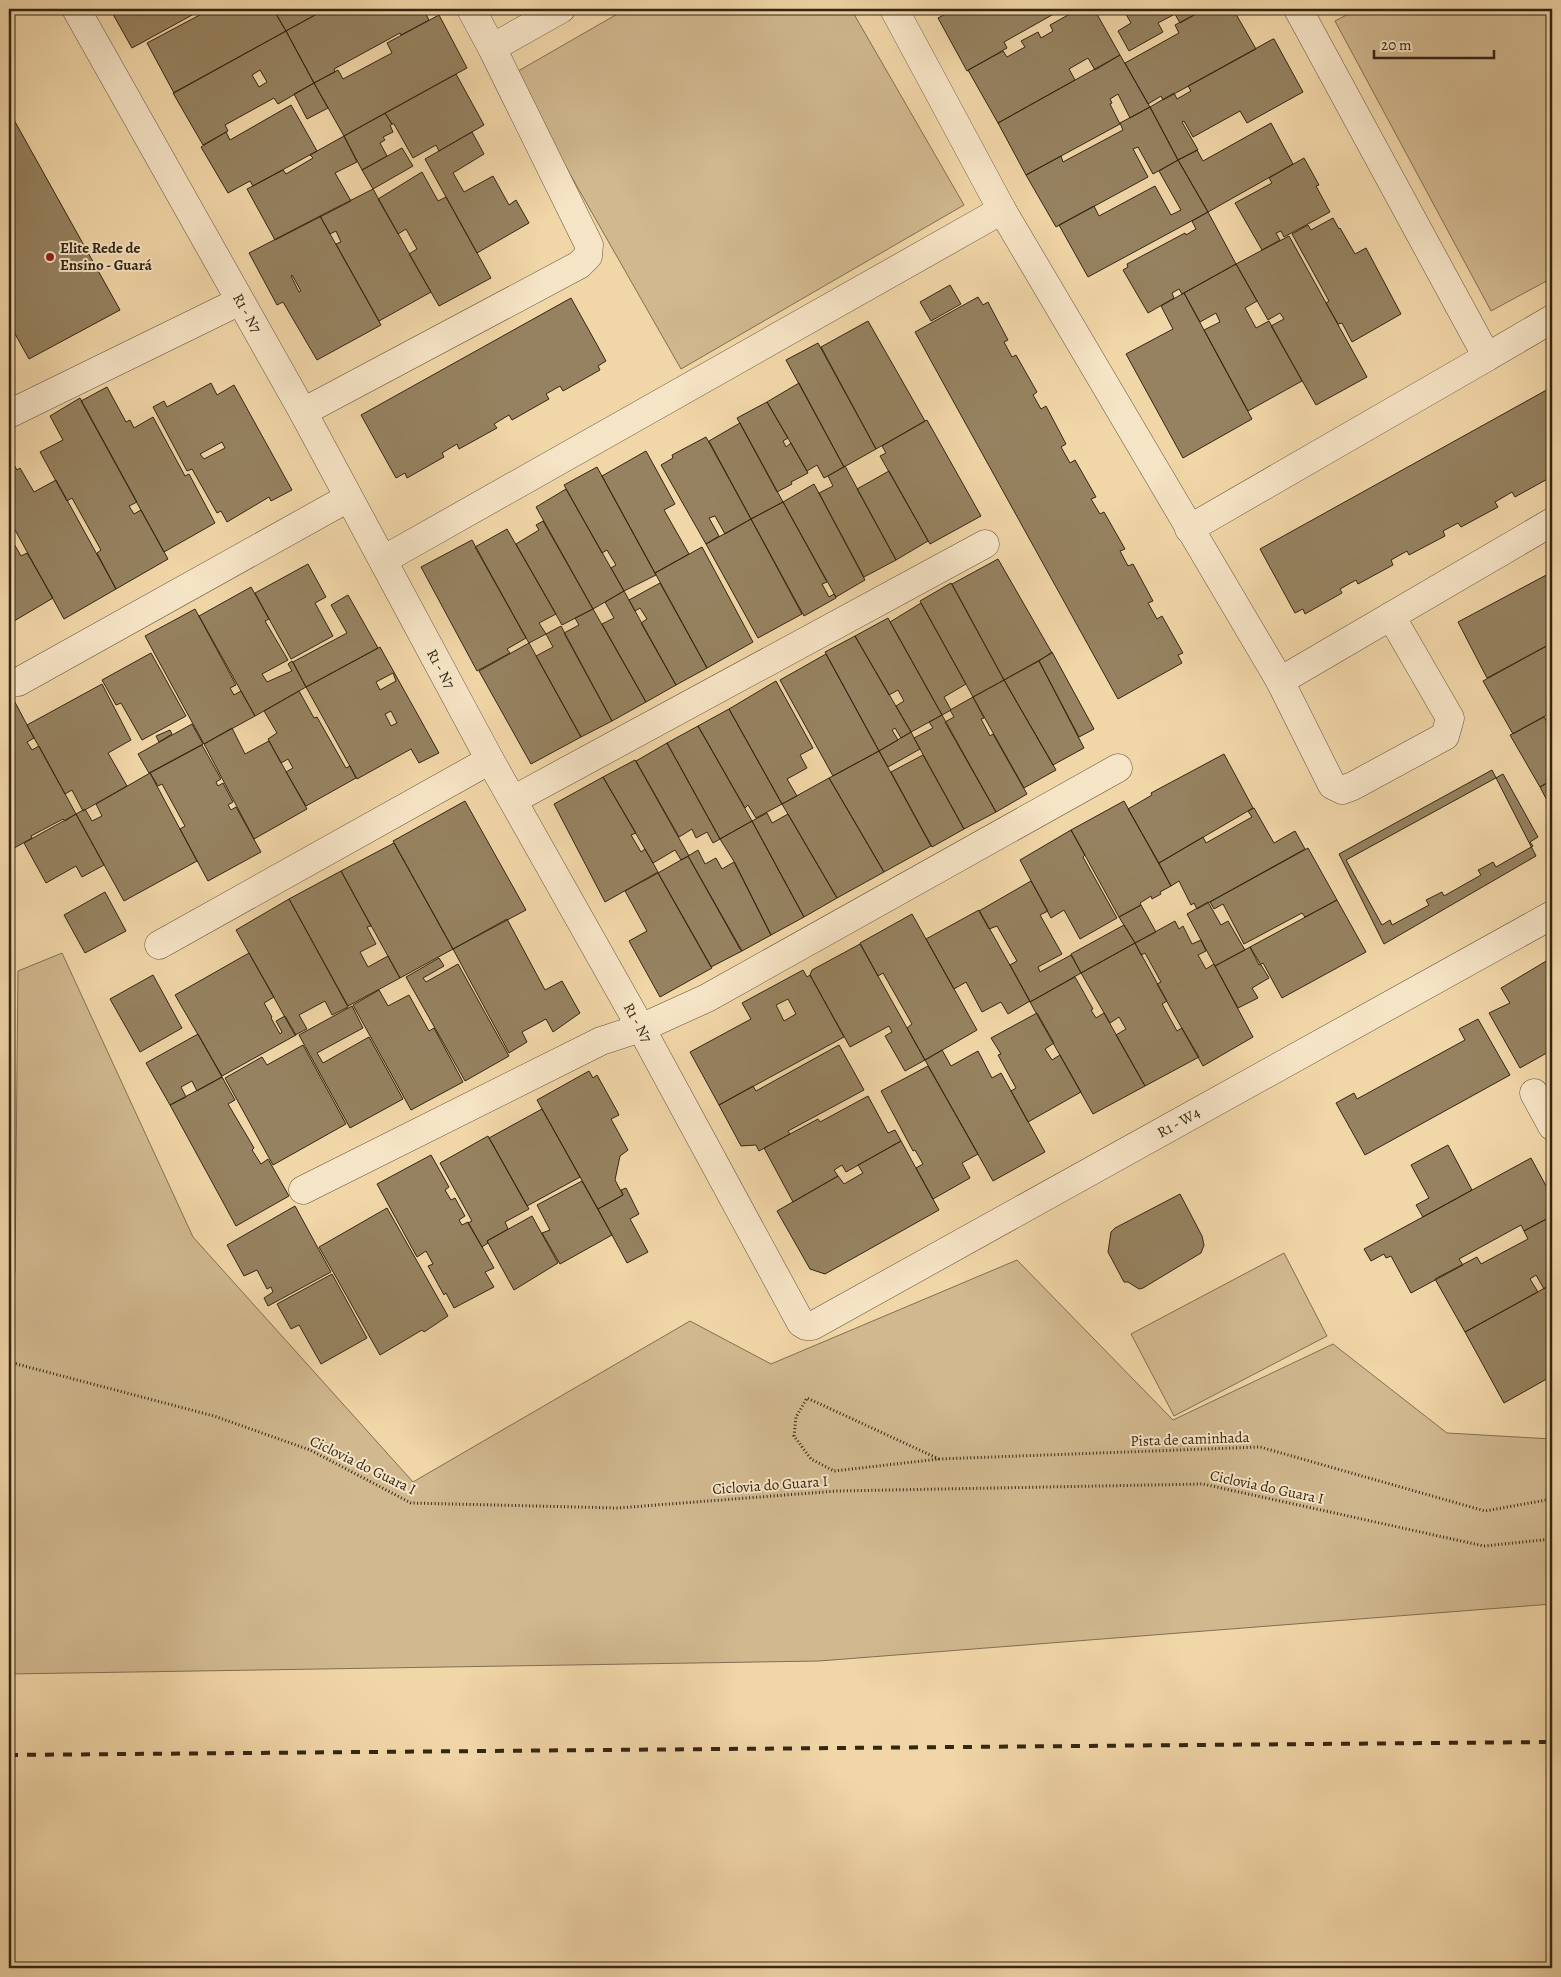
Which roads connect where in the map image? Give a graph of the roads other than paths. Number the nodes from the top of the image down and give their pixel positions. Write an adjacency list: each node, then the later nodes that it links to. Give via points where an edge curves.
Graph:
1 (76, 9): 8 (street, R1 - N7)
2 (471, 9): 6 (street)
3 (561, 9): 6 (street)
4 (894, 9): 7 (street)
5 (1298, 9): 10 (street)
6 (492, 48): 11 (street, via 589,245 588,256 579,265)
7 (1002, 210): 15 (street); 17 (street)
8 (240, 300): 11 (street, R1 - N7); 12 (street)
9 (1552, 319): 10 (street)
10 (1487, 357): 15 (street)
11 (303, 412): 13 (street, R1 - N7)
12 (9, 414)
13 (348, 498): 17 (street, R1 - N7); 20 (street)
14 (1552, 522): 18 (street)
15 (1189, 529): 19 (street)
16 (985, 544): 23 (street)
17 (383, 560): 21 (street, R1 - N7)
18 (1391, 616): 19 (street); 19 (street, via 1450,718 1445,736 1342,790 1332,785)
19 (1280, 681)
20 (18, 682)
21 (490, 760): 23 (street, R1 - N7); 25 (street)
22 (1118, 768): 26 (street, via 707,998)
23 (513, 800): 26 (street, R1 - N7)
24 (1552, 915): 30 (street, R1 - W4, via 812,1326)
25 (159, 945)
26 (641, 1028): 29 (street, via 601,1041); 30 (street, R1 - N7)
27 (1534, 1093): 28 (street)
28 (1552, 1126)
29 (303, 1190)
30 (806, 1326)

